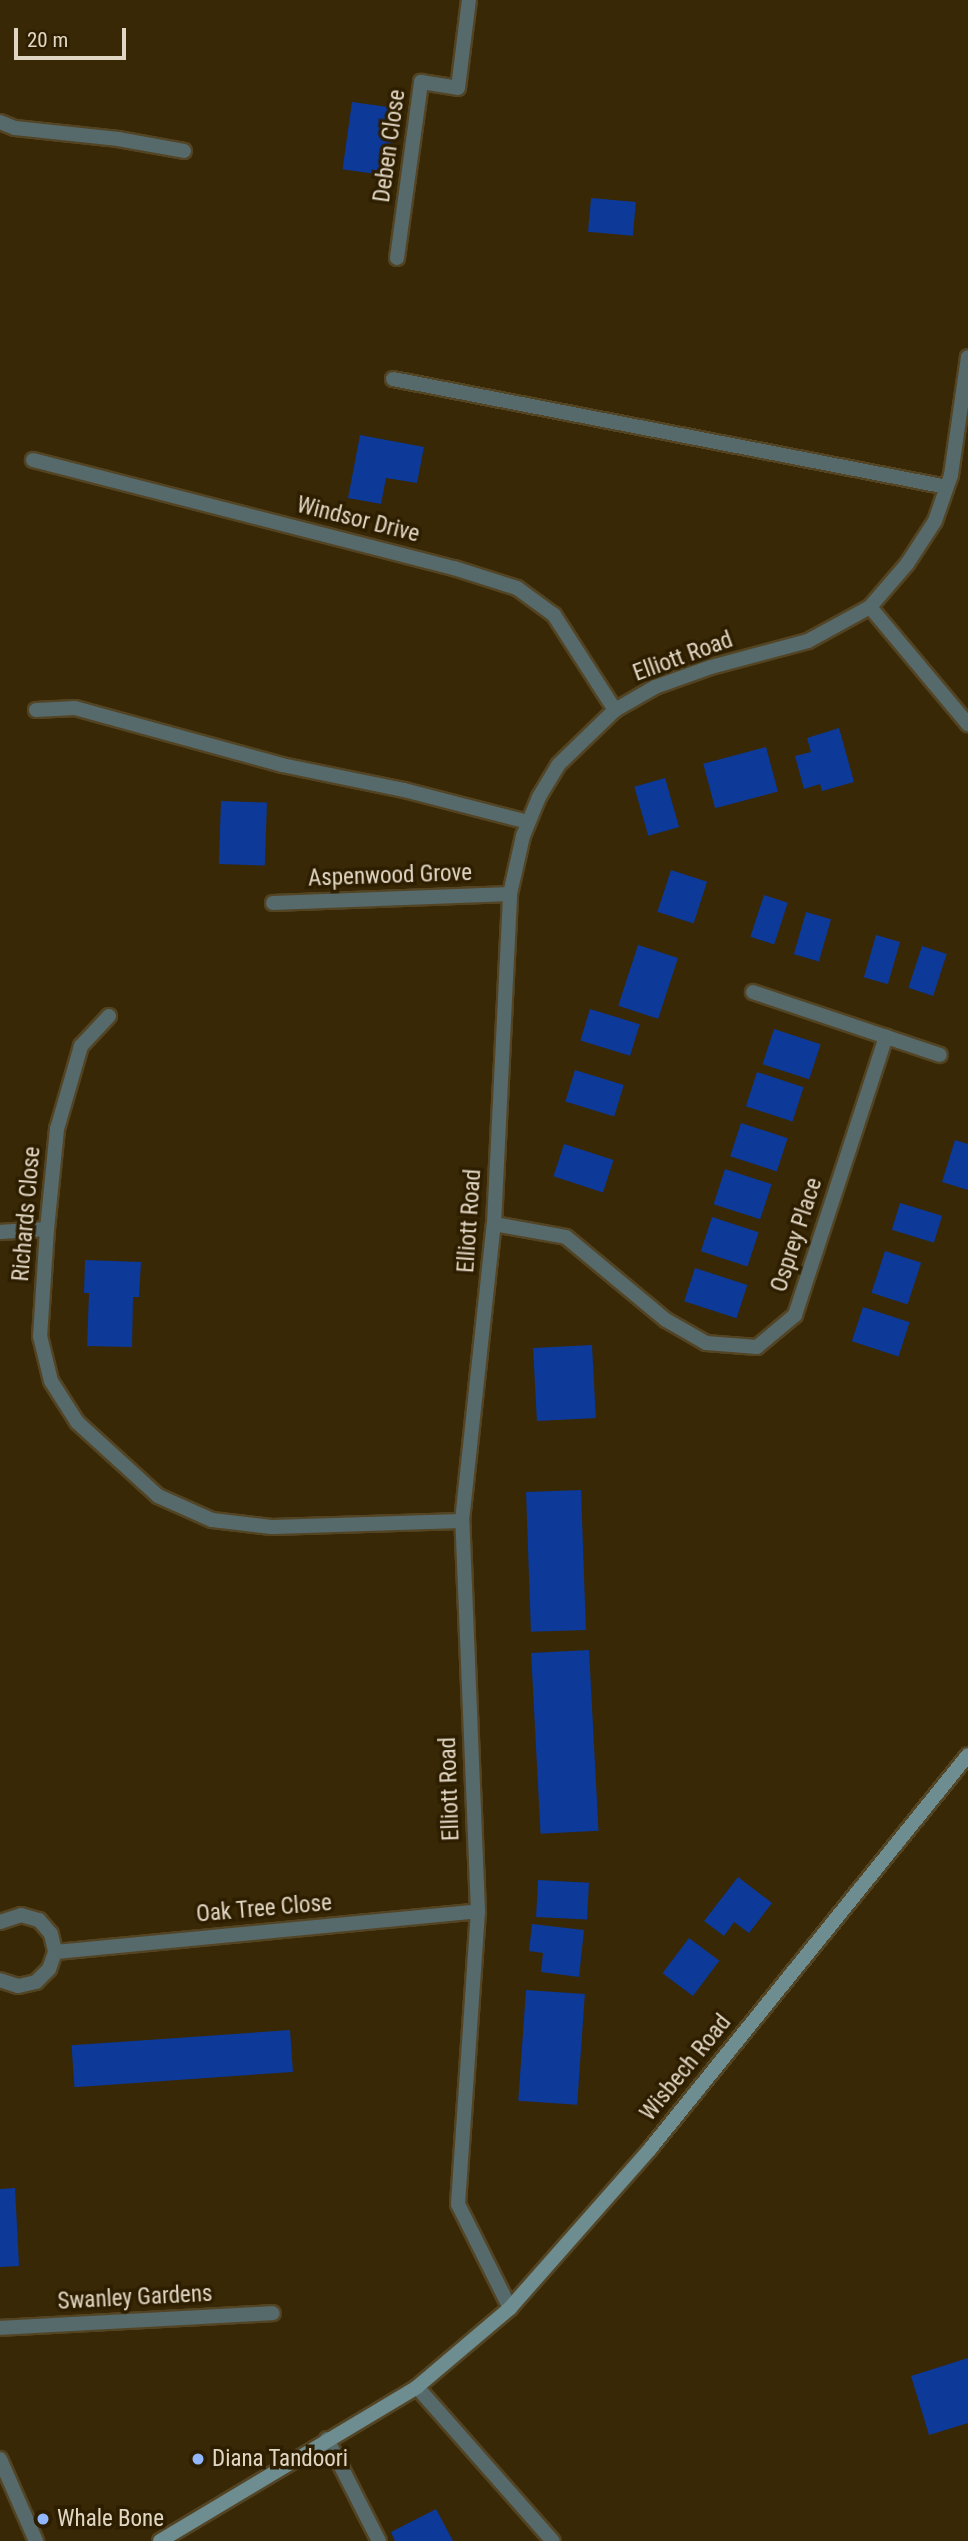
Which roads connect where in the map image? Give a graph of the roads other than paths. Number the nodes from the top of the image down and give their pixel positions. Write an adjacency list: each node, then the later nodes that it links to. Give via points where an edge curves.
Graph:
1 (469, 0): 4 (street, Deben Close, via 458,88 421,82)
2 (0, 122): 3 (street, via 15,128)
3 (184, 151)
4 (397, 258)
5 (968, 357): 8 (street, Elliott Road)
6 (393, 379): 8 (street)
7 (33, 460): 11 (street, Windsor Drive, via 517,588 554,615)
8 (947, 487): 9 (street, Elliott Road, via 934,521 908,564)
9 (870, 607): 11 (street, Elliott Road, via 808,641 655,687); 12 (street)
10 (36, 710): 13 (street, via 75,708 282,765)
11 (615, 710): 13 (street, Elliott Road, via 558,765)
12 (968, 724)
13 (528, 822): 14 (street, Elliott Road)
14 (510, 894): 15 (street, Aspenwood Grove); 20 (street, Elliott Road)
15 (273, 903)
16 (752, 992): 18 (street)
17 (109, 1016): 21 (street, Richards Close, via 82,1046 57,1129)
18 (886, 1037): 19 (street); 20 (street, Osprey Place, via 795,1315 757,1347 706,1343 666,1320 566,1237)
19 (940, 1055)
20 (494, 1224): 23 (street, Elliott Road)
21 (47, 1228): 22 (street); 23 (street, Richards Close, via 40,1336 51,1381 78,1422 158,1496 212,1520 272,1527)
22 (0, 1232)
23 (462, 1521): 25 (street, Elliott Road)
24 (968, 1755): 29 (main road, Wisbech Road, via 650,2149)
25 (478, 1911): 27 (street, Oak Tree Close); 29 (street, Elliott Road, via 458,2204)
26 (0, 1922): 27 (street, via 21,1915 39,1920 51,1934)
27 (55, 1952): 28 (street, via 49,1969 36,1982 18,1986)
28 (0, 1980)
29 (510, 2308): 32 (main road, Wisbech Road)
30 (273, 2313): 31 (street, Swanley Gardens)
31 (0, 2328)
32 (416, 2387): 33 (main road, Wisbech Road); 38 (street)
33 (327, 2439): 36 (main road, Wisbech Road); 37 (street)
34 (0, 2459): 35 (street)
35 (36, 2541)
36 (160, 2541)
37 (379, 2541)
38 (553, 2541)

